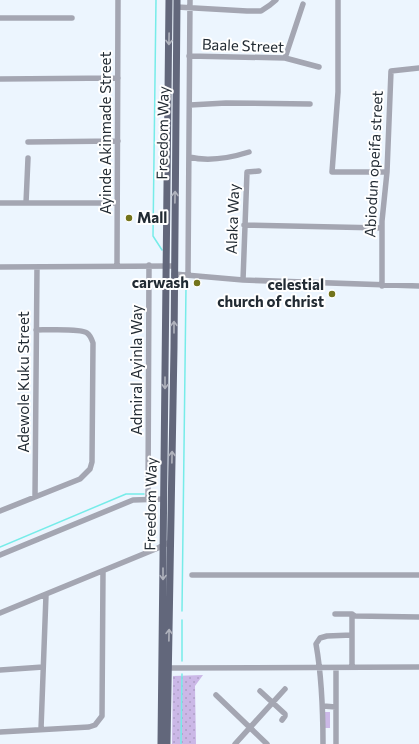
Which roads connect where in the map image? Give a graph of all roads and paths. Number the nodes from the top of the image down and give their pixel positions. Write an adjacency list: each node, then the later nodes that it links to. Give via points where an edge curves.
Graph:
1 (118, 0): 15 (street, Ayinde Akinmade Street)
2 (169, 0): 33 (main road, Freedom Way, one-way to 33)
3 (190, 0): 8 (street)
4 (276, 0): 8 (street, via 261,11)
5 (338, 0): 25 (street, via 338,92 332,172)
6 (177, 3): 8 (street); 34 (main road, Freedom Way, one-way to 6)
7 (303, 4): 12 (street)
8 (190, 7): 11 (street)
9 (0, 18): 10 (street)
10 (72, 18)
11 (189, 56): 12 (street, Baale Street); 18 (street)
12 (285, 58): 13 (street, Baale Street)
13 (319, 67)
14 (419, 68): 25 (street, Abiodun opeifa street, via 391,71)
15 (118, 78): 16 (street); 19 (street, Ayinde Akinmade Street)
16 (0, 79)
17 (310, 104): 18 (street)
18 (190, 105): 22 (street)
19 (118, 141): 20 (street); 28 (street, Ayinde Akinmade Street)
20 (28, 142)
21 (249, 152): 22 (street, via 216,159)
22 (189, 156): 38 (street)
23 (28, 158): 27 (street)
24 (259, 171): 29 (street, Alaka Way, via 247,172)
25 (387, 172): 30 (street, Abiodun opeifa street)
26 (0, 203): 27 (street)
27 (26, 203): 28 (street)
28 (117, 203): 31 (street, Ayinde Akinmade Street)
29 (244, 225): 30 (street); 39 (street, Alaka Way)
30 (382, 228): 40 (street, Abiodun opeifa street)
31 (117, 265): 32 (street); 36 (street)
32 (149, 265): 33 (street); 44 (street, Admiral Ayinla Way)
33 (166, 265): 34 (street); 45 (main road, Freedom Way, one-way to 45)
34 (174, 266): 37 (main road, Freedom Way)
35 (0, 267): 36 (street)
36 (37, 267): 42 (street, Adewole Kuku Street)
37 (174, 274): 38 (street); 47 (main road, Freedom Way, one-way to 37)
38 (188, 276): 39 (street)
39 (243, 280): 40 (street)
40 (382, 286): 41 (street)
41 (419, 286)
42 (36, 330): 43 (street, Adewole Kuku Street); 43 (street, via 80,330 92,339 93,455 90,469 80,478)
43 (35, 497): 46 (street)
44 (148, 499): 45 (street); 49 (street, via 133,500)
45 (164, 499): 48 (main road, Freedom Way)
46 (0, 511)
47 (170, 542): 48 (street); 62 (main road, Freedom Way, one-way to 47)
48 (163, 546): 50 (street); 76 (main road, Freedom Way, one-way to 76)
49 (0, 555)
50 (102, 571): 53 (street); 74 (street, via 102,716 95,725 89,727)
51 (192, 575): 52 (street)
52 (419, 575)
53 (46, 595): 54 (street); 59 (street)
54 (0, 613)
55 (335, 614): 56 (street)
56 (352, 614): 57 (street); 58 (street)
57 (419, 616)
58 (352, 635): 60 (street); 63 (street, via 327,636 318,640 316,644)
59 (43, 666): 65 (street); 74 (street)
60 (352, 667): 61 (street); 64 (street)
61 (419, 667)
62 (168, 668): 63 (street); 77 (main road, Freedom Way)
63 (320, 668): 64 (street); 70 (street)
64 (336, 668): 71 (street)
65 (0, 670)
66 (285, 689): 69 (street)
67 (260, 691): 69 (street)
68 (216, 695): 73 (street)
69 (273, 703): 72 (street, via 285,715); 73 (street)
70 (323, 706): 71 (street); 80 (street)
71 (336, 707): 81 (street)
72 (282, 720)
73 (250, 728): 78 (street); 79 (street)
74 (41, 729): 75 (street)
75 (0, 732)
76 (161, 744)
77 (167, 744)
78 (235, 744)
79 (267, 744)
80 (323, 744)
81 (336, 744)

